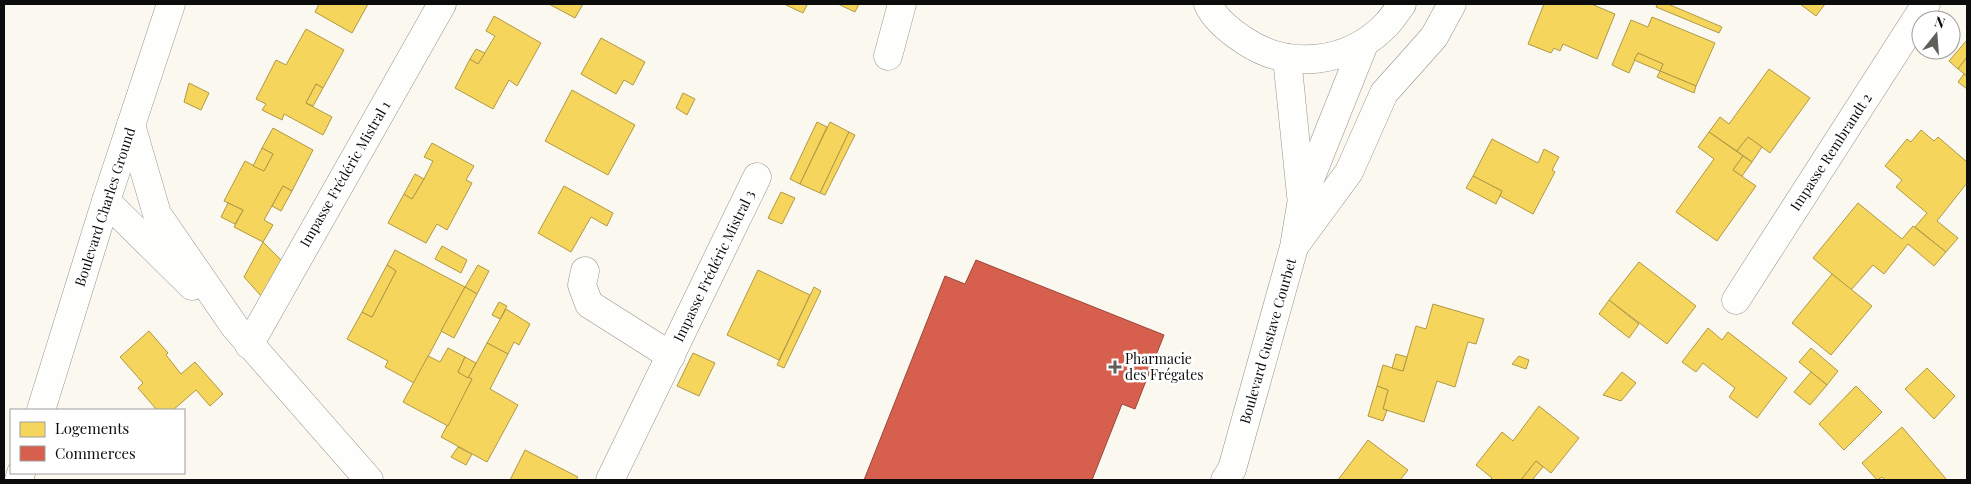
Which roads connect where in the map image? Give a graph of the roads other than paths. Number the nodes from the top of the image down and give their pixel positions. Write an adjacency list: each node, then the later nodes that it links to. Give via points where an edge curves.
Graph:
1 (171, 4): 11 (street, Boulevard Charles Ground)
2 (442, 4): 18 (street, Impasse Frédéric Mistral 1)
3 (902, 4): 9 (street)
4 (1208, 4): 10 (street, via 1229,31 1256,48)
5 (1402, 4): 8 (street, via 1387,25)
6 (1452, 4): 15 (street, via 1434,37 1384,93 1349,172)
7 (1926, 4): 17 (street, Impasse Rembrandt 2)
8 (1364, 44): 10 (street, via 1339,55 1314,60); 13 (street, Boulevard Gustave Courbet)
9 (888, 56)
10 (1287, 58): 13 (street, Boulevard Gustave Courbet)
11 (131, 125): 14 (street, Boulevard Charles Ground); 18 (street, via 158,214)
12 (758, 177): 19 (street, Impasse Frédéric Mistral 3)
13 (1302, 199): 15 (street, Boulevard Gustave Courbet)
14 (106, 201): 18 (street); 20 (street, Boulevard Charles Ground)
15 (1294, 247): 23 (street, Boulevard Gustave Courbet, via 1232,469)
16 (585, 271): 19 (street, Impasse Frédéric Mistral 3, via 582,285 590,304)
17 (1736, 300)
18 (242, 336): 21 (street)
19 (670, 356): 22 (street, Impasse Frédéric Mistral 3)
20 (41, 409)
21 (368, 480)
22 (610, 480)
23 (1226, 480)

